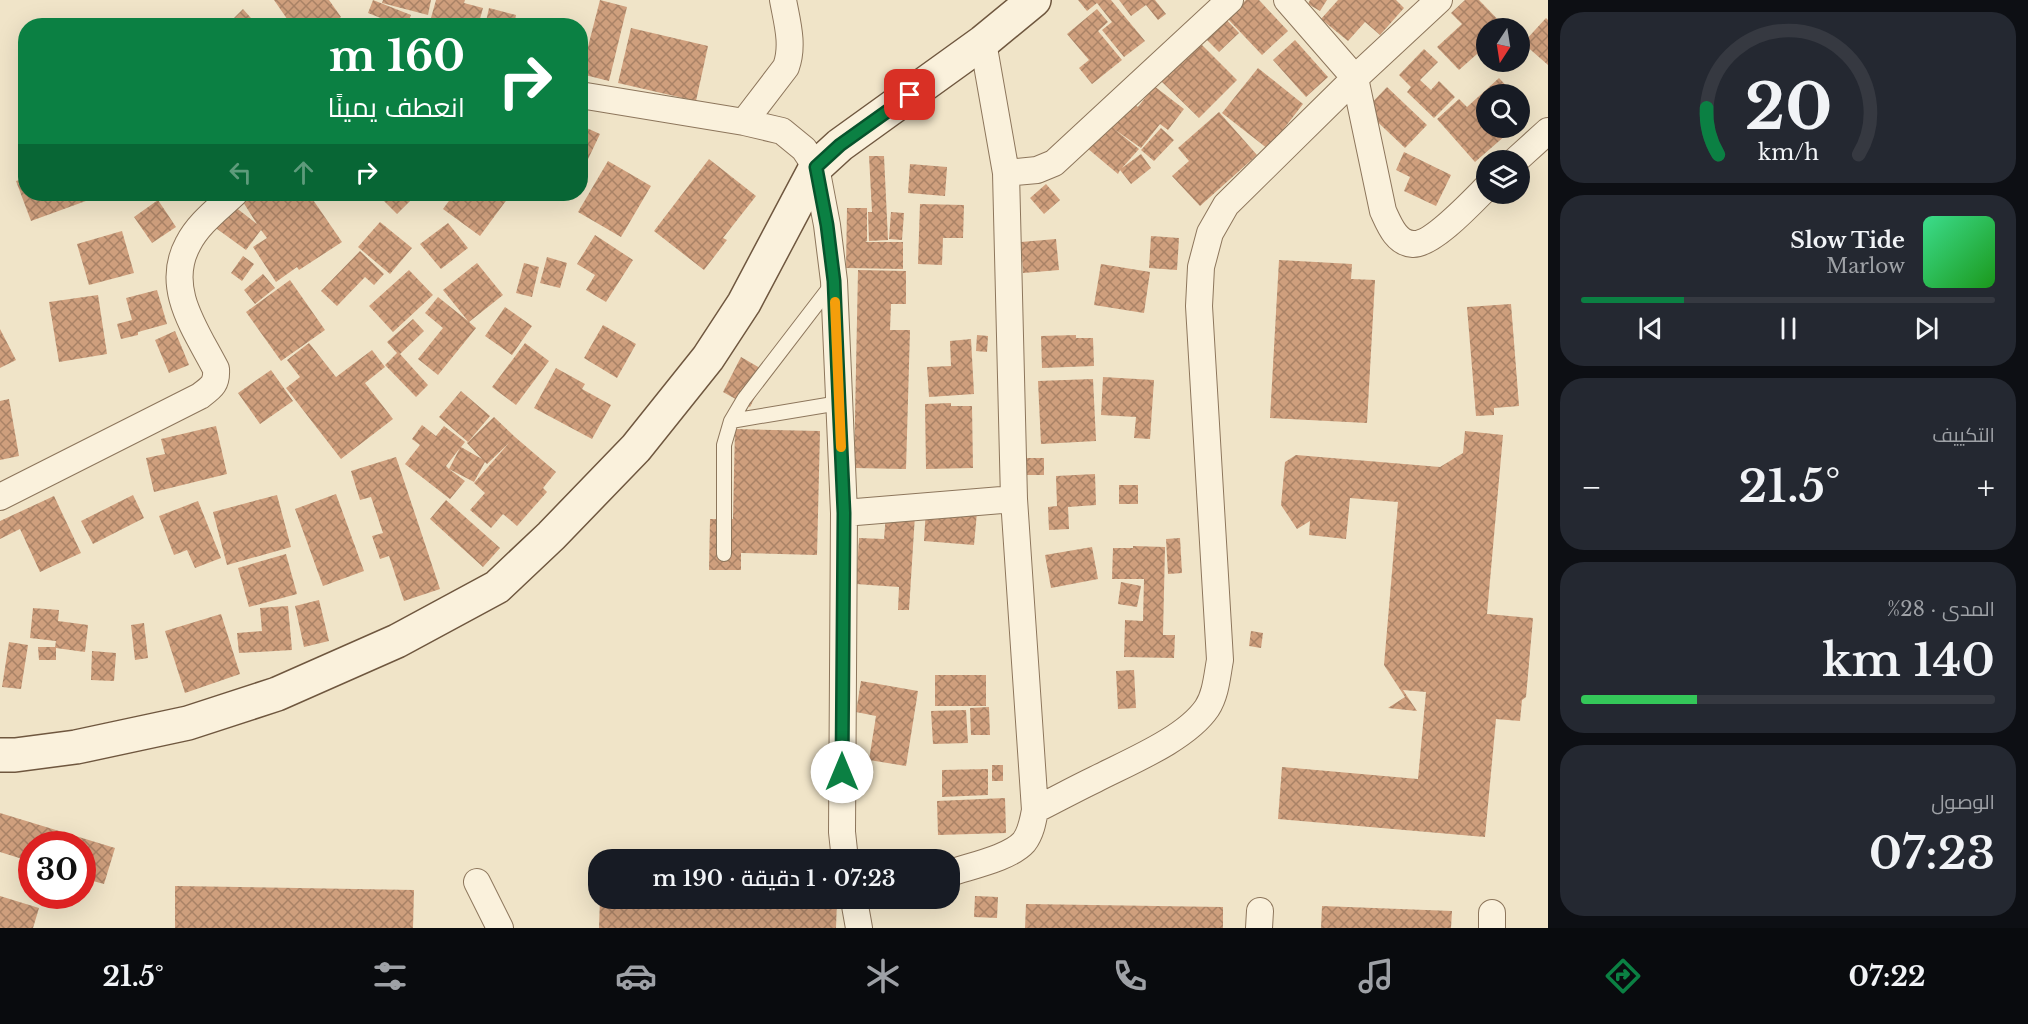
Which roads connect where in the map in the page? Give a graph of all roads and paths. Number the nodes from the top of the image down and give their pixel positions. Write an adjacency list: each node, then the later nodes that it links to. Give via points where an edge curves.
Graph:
1 (783, 0): 9 (street, via 791,47 789,58)
2 (1034, 0): 6 (main road)
3 (1230, 0): 13 (street, via 1054,164)
4 (1287, 0): 7 (street)
5 (1439, 0): 7 (street)
6 (983, 42): 12 (main road, via 840,145); 13 (street)
7 (1354, 78): 14 (street, via 1383,211 1402,240 1414,245 1431,239); 24 (street, via 1226,205 1210,233 1200,267 1220,660 1209,706 1184,731)
8 (588, 96): 9 (street)
9 (744, 122): 12 (street, via 782,131 804,148)
10 (1548, 131): 11 (street)
11 (1527, 150)
12 (816, 167): 16 (street); 23 (main road, via 744,303 708,358 636,447 497,587 397,641 277,694 188,723 76,747)
13 (1006, 173): 20 (street)
14 (1476, 197)
15 (226, 201): 19 (street, via 188,243 180,262 178,282 184,305 216,369 212,387)
16 (834, 281): 17 (street); 18 (lane)
17 (839, 403): 18 (lane); 21 (street)
18 (731, 421): 22 (lane, via 724,445)
19 (0, 497)
20 (1014, 499): 21 (street); 24 (street)
21 (844, 513): 25 (street)
22 (724, 554)
23 (0, 755)
24 (1035, 810): 26 (street, via 1025,841 1013,852)
25 (844, 849)
26 (960, 870)
27 (477, 882): 29 (street)
28 (857, 909): 30 (street)
29 (500, 928)
30 (859, 928)

